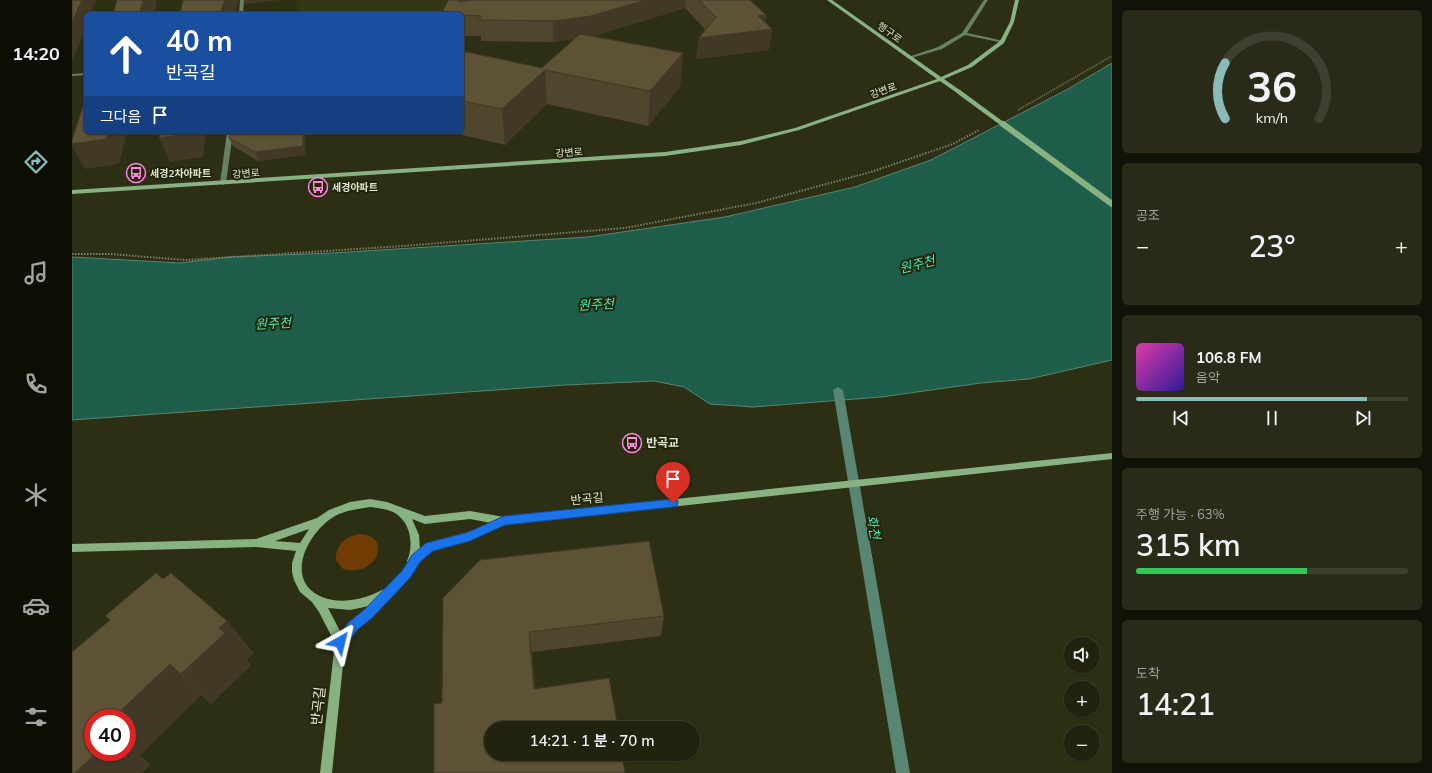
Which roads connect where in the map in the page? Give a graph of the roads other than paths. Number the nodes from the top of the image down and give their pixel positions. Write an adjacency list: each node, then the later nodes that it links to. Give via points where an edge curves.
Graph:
1 (242, 0): 5 (street)
2 (829, 0): 8 (street, 행구로)
3 (986, 0): 6 (street)
4 (1017, 0): 7 (street, 강변로, via 1012,22)
5 (241, 12)
6 (964, 34): 7 (street); 8 (street, via 940,48)
7 (1002, 42): 11 (street, 강변로, via 970,66)
8 (910, 58): 11 (street, 행구로)
9 (84, 74): 10 (street)
10 (72, 75)
11 (941, 79): 13 (street, 강변로, via 797,129 741,143 672,153); 15 (street, 행구로, bridge)
12 (230, 134): 13 (street)
13 (223, 183): 14 (street, 강변로)
14 (72, 192)
15 (1112, 204)
16 (1112, 456): 18 (street, 반곡길)
17 (387, 506): 18 (street, via 424,520 470,515); 19 (street, via 370,503 350,506 332,513); 23 (street, via 402,514 412,526 416,541 414,557)
18 (504, 521): 23 (street, via 470,536 430,547 416,558)
19 (320, 522): 20 (street); 21 (street)
20 (256, 543): 21 (street); 22 (street)
21 (301, 547): 25 (street, via 298,574 304,589)
22 (72, 548)
23 (406, 574): 24 (street)
24 (392, 589): 25 (street, via 374,600 354,606 334,606); 26 (street, via 368,614 352,626)
25 (317, 600): 26 (street)
26 (340, 642): 27 (street, 반곡길)
27 (326, 773)

